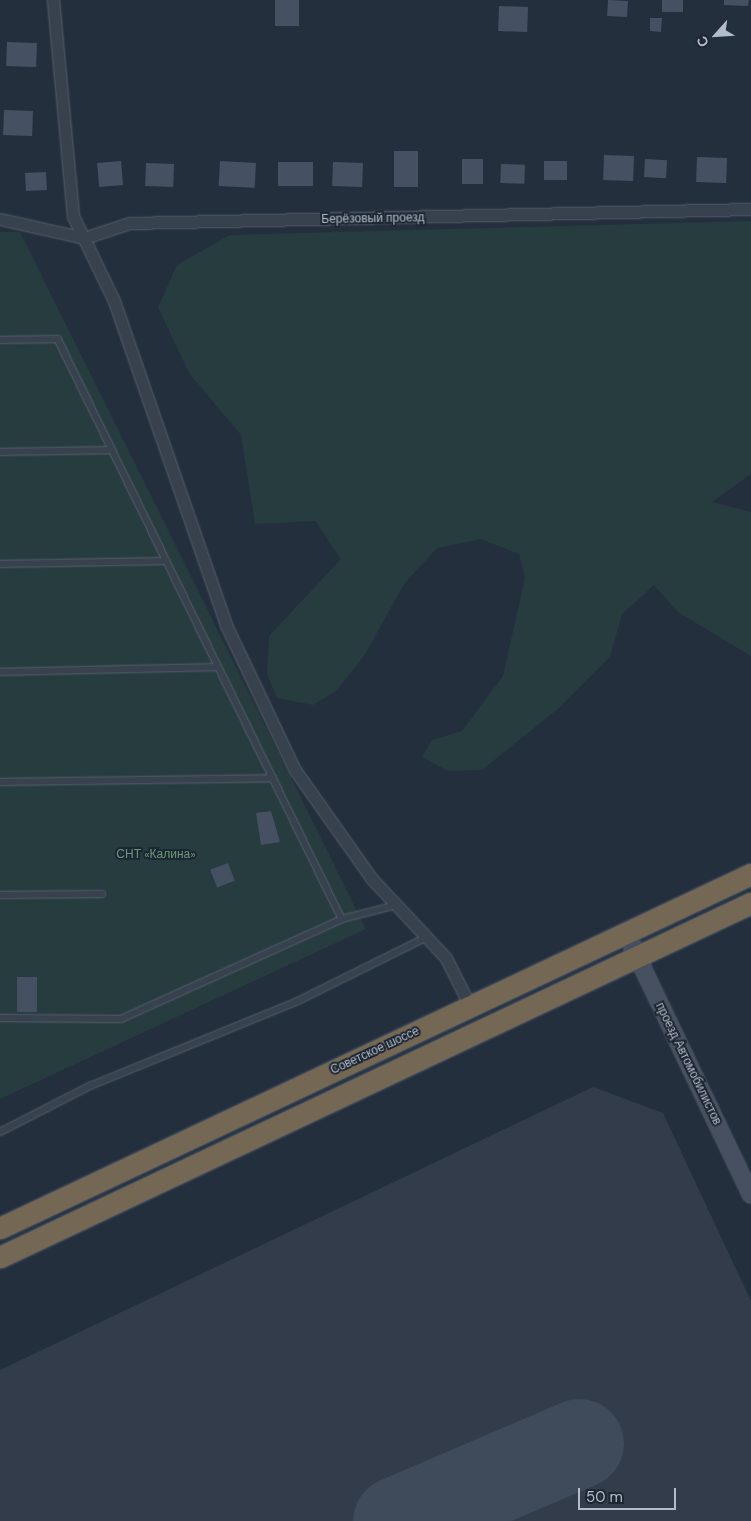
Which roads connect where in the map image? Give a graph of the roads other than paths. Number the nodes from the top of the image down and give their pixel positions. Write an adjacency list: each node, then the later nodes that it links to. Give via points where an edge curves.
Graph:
1 (53, 0): 4 (street, via 73,216)
2 (751, 209): 4 (street, Берёзовый проезд, via 130,223)
3 (0, 219): 4 (street)
4 (84, 238): 18 (street, via 114,301 226,625 295,770 372,879)
5 (0, 340): 6 (lane, via 58,339)
6 (112, 450): 7 (lane); 8 (lane)
7 (0, 452)
8 (166, 561): 9 (lane); 10 (lane)
9 (0, 564)
10 (218, 667): 11 (lane); 12 (lane)
11 (0, 672)
12 (273, 778): 13 (lane); 19 (lane)
13 (0, 782)
14 (751, 874): 20 (highway, Советское шоссе)
15 (102, 894): 16 (lane)
16 (0, 895)
17 (751, 903): 22 (highway)
18 (396, 905): 19 (lane); 21 (street)
19 (342, 919): 24 (lane, via 121,1019)
20 (626, 933): 22 (street, проезд Автомобилистов); 23 (highway, Советское шоссе)
21 (427, 937): 23 (street, via 446,958); 25 (lane, via 351,977 90,1086)
22 (637, 957): 26 (street, проезд Автомобилистов); 28 (highway)
23 (470, 1006): 27 (highway, Советское шоссе)
24 (0, 1018)
25 (0, 1132)
26 (751, 1195)
27 (0, 1228)
28 (0, 1257)

